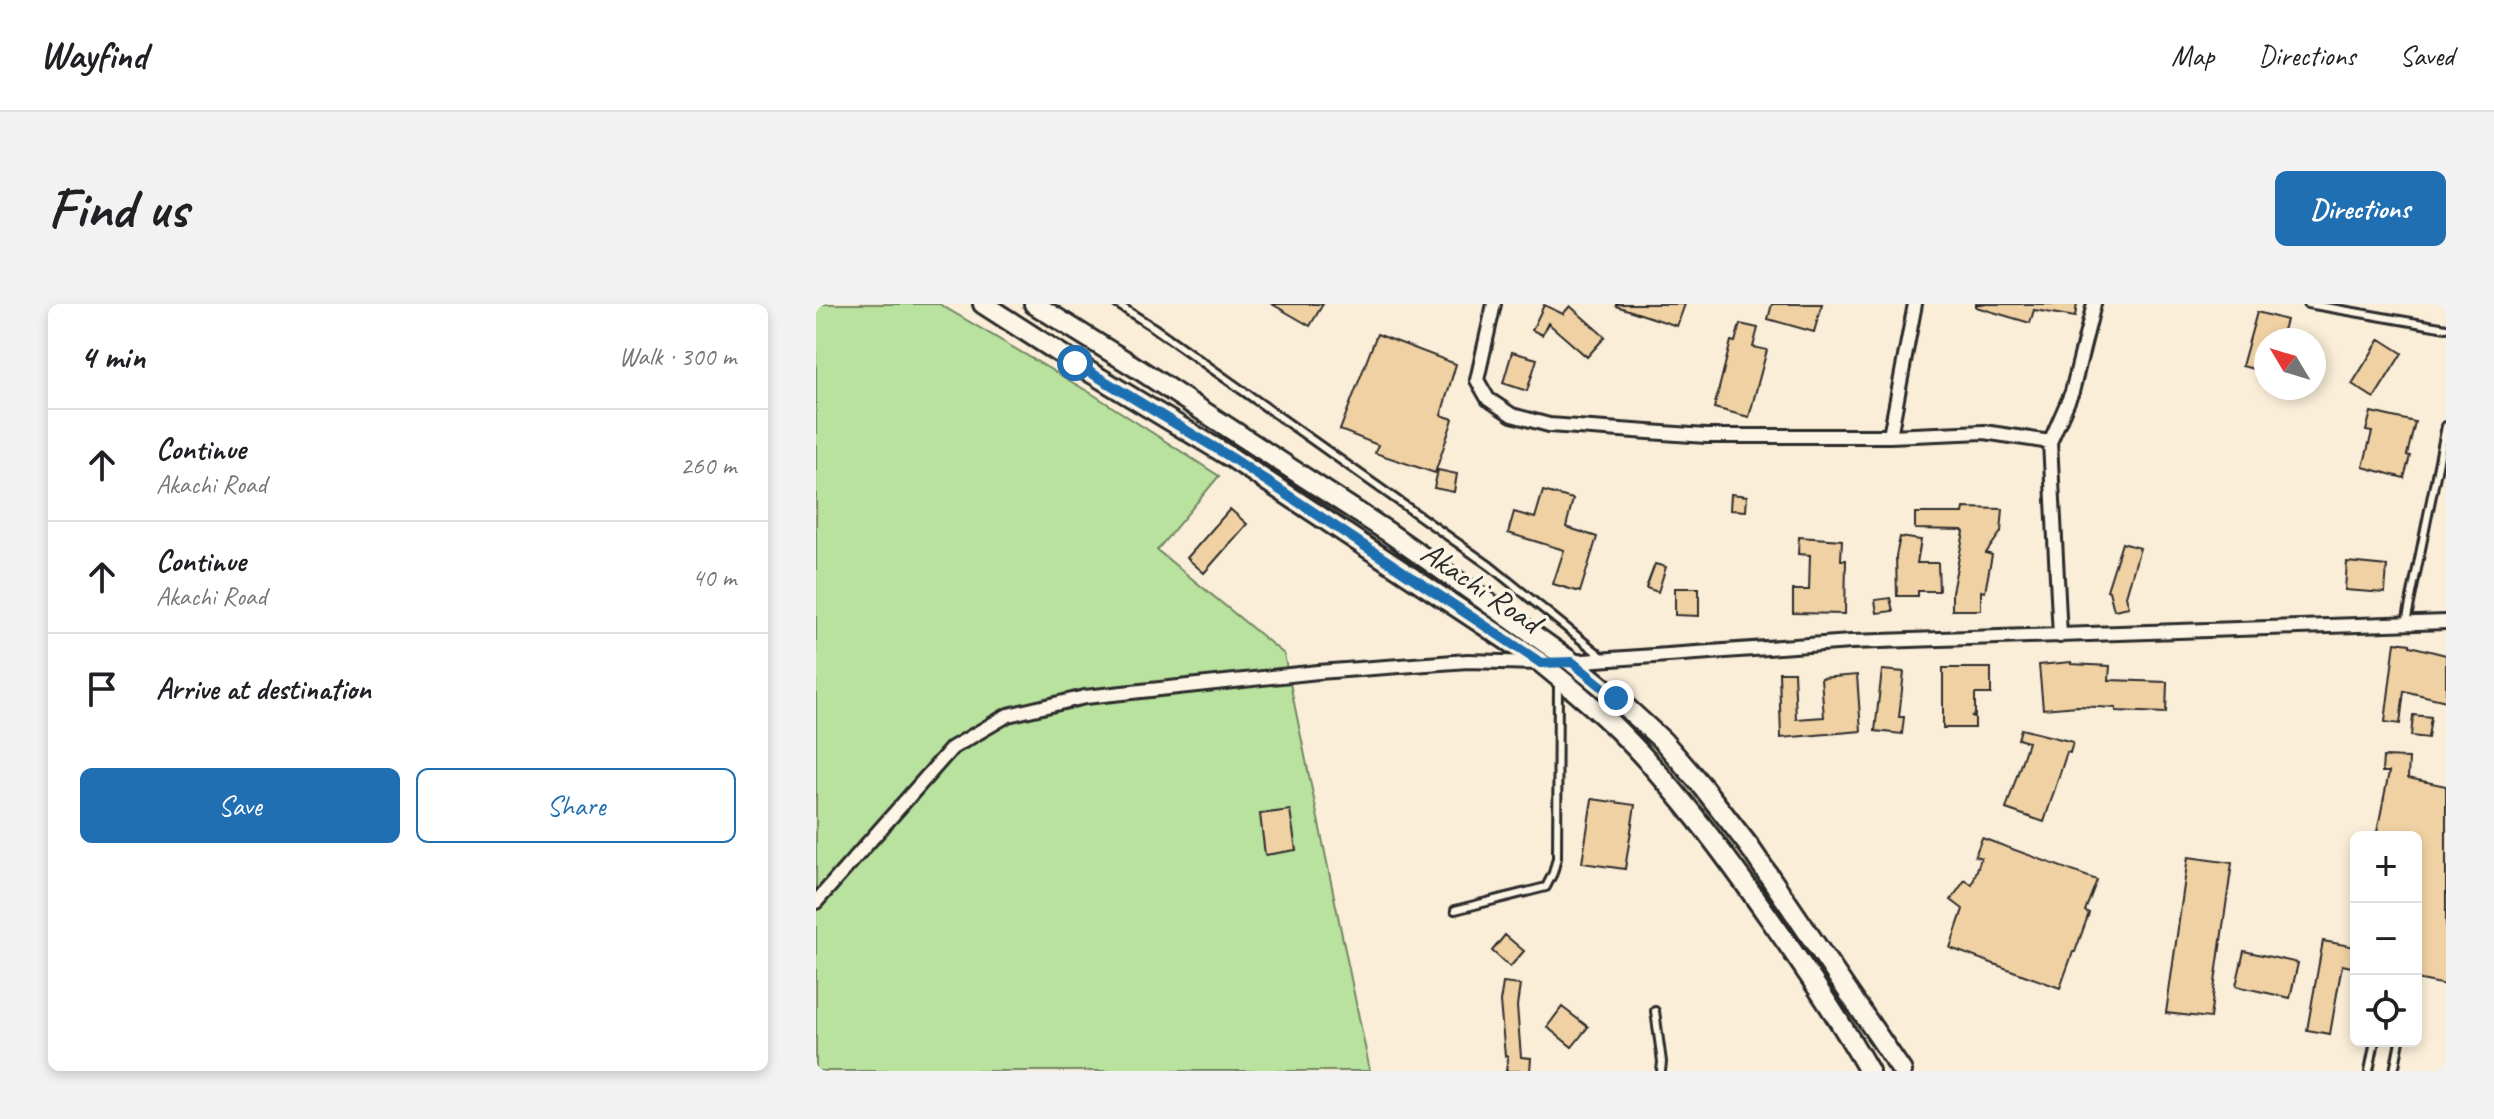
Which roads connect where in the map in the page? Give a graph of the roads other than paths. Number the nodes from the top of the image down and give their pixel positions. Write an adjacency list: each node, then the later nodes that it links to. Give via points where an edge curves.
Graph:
1 (983, 304): 17 (main road, Akachi Road, via 1232,458)
2 (1034, 304): 16 (main road, Akachi Road, via 1388,532)
3 (1117, 304): 15 (lane, via 1490,566)
4 (1494, 304): 10 (street, via 1477,380 1488,399 1512,415 1549,425 1706,436)
5 (1915, 304): 10 (street)
6 (2094, 304): 11 (street, via 2072,392)
7 (2308, 304): 8 (lane)
8 (2446, 328)
9 (2446, 426): 13 (lane)
10 (1890, 436): 11 (street, via 1984,432)
11 (2050, 442): 14 (street)
12 (2446, 622): 13 (street)
13 (2406, 623): 14 (street)
14 (2060, 636): 15 (street, via 1851,642)
15 (1605, 659): 16 (street)
16 (1572, 662): 17 (street); 26 (main road, Akachi Road, via 1663,741 1702,786)
17 (1541, 663): 18 (main road, Akachi Road); 19 (street, via 1468,661 1318,672 1085,697 1008,715 952,748)
18 (1558, 677): 20 (lane, via 1553,873 1546,887); 25 (main road, Akachi Road, via 1619,731 1733,866)
19 (816, 902)
20 (1455, 910)
21 (1655, 1011): 24 (lane)
22 (2374, 1047): 27 (lane)
23 (2399, 1047): 28 (lane)
24 (1661, 1071)
25 (1869, 1071)
26 (1902, 1071)
27 (2369, 1071)
28 (2394, 1071)

